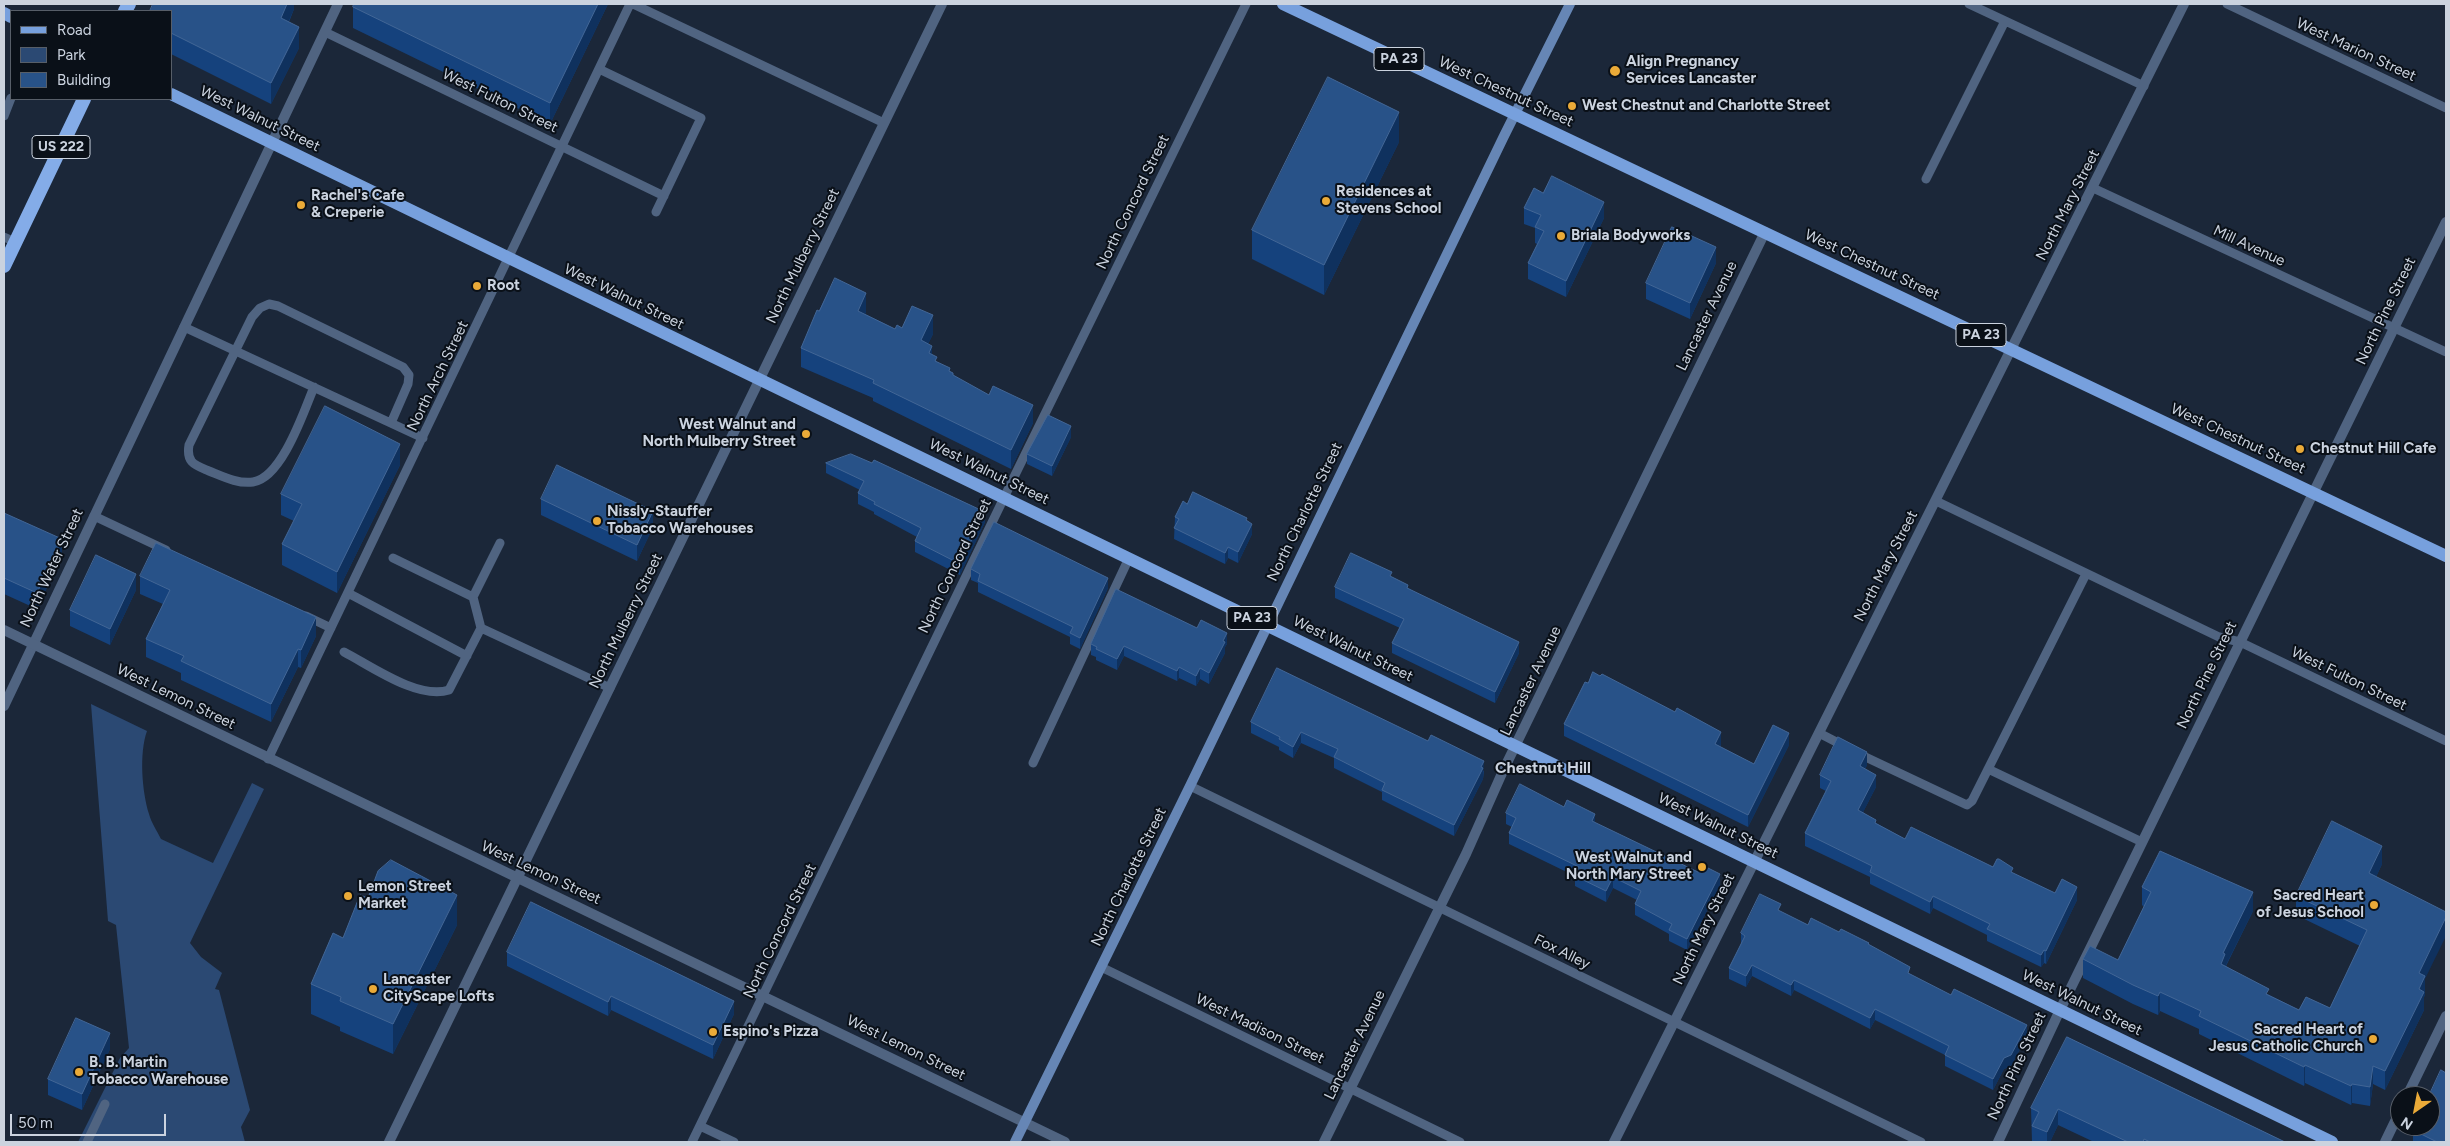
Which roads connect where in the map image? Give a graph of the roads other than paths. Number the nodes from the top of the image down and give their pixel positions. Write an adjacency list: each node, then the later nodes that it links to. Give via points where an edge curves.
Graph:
1 (338, 4): 11 (street, North Water Street)
2 (632, 4): 12 (lane, North Arch Street); 20 (lane)
3 (942, 4): 20 (street, North Mulberry Street)
4 (1246, 4): 42 (lane, North Concord Street)
5 (1283, 4): 18 (main road, West Chestnut Street / PA 23)
6 (1570, 4): 18 (main road, North Charlotte Street)
7 (1969, 4): 10 (lane)
8 (2184, 4): 13 (street, North Mary Street)
9 (2227, 4): 17 (lane, West Marion Street)
10 (2005, 21): 13 (lane); 23 (lane)
11 (325, 32): 21 (street, North Water Street); 22 (lane, West Fulton Street)
12 (599, 69): 22 (lane, North Arch Street); 25 (lane, via 701,118)
13 (2144, 86): 24 (street, North Mary Street)
14 (172, 94): 21 (main road, West Walnut Street / PA 23)
15 (10, 100): 19 (lane)
16 (83, 100): 29 (highway, US 222)
17 (2446, 108)
18 (1515, 114): 28 (main road, West Chestnut Street / PA 23); 54 (main road, North Charlotte Street)
19 (4, 116)
20 (884, 123): 37 (street, North Mulberry Street)
21 (272, 143): 30 (main road, West Walnut Street / PA 23); 32 (street, North Water Street)
22 (563, 147): 25 (lane, West Fulton Street); 30 (lane, North Arch Street)
23 (1926, 179)
24 (2093, 188): 33 (lane, Mill Avenue); 35 (street, North Mary Street)
25 (664, 196): 26 (lane)
26 (656, 212)
27 (2446, 222): 33 (street, North Pine Street)
28 (1764, 232): 35 (main road, West Chestnut Street / PA 23); 67 (street, Lancaster Avenue)
29 (10, 239): 31 (highway, US 222)
30 (509, 259): 37 (main road, West Walnut Street / PA 23); 40 (lane, North Arch Street)
31 (4, 266)
32 (184, 327): 34 (lane); 44 (street, North Water Street)
33 (2394, 327): 36 (lane, Mill Avenue); 41 (street, North Pine Street)
34 (235, 350): 38 (lane); 38 (lane, via 189,446 187,456 191,463 234,481 254,482 266,476 282,457); 39 (lane, via 260,308 269,304 278,306 403,367 409,375 408,384)
35 (2012, 350): 41 (main road, West Chestnut Street / PA 23); 43 (street, North Mary Street)
36 (2446, 352)
37 (760, 380): 42 (main road, West Walnut Street / PA 23); 62 (street, North Mulberry Street)
38 (314, 387): 39 (lane)
39 (391, 423): 40 (lane)
40 (423, 438): 51 (lane, North Arch Street)
41 (2313, 493): 47 (main road, West Chestnut Street / PA 23); 58 (street, North Pine Street)
42 (1004, 498): 49 (main road, West Walnut Street / PA 23); 77 (lane, North Concord Street)
43 (1936, 501): 50 (lane, West Fulton Street); 65 (street, North Mary Street)
44 (94, 516): 46 (lane); 59 (street, North Water Street)
45 (500, 543): 52 (lane)
46 (173, 554)
47 (2446, 556)
48 (393, 558): 52 (lane)
49 (1129, 558): 54 (main road, West Walnut Street / PA 23); 69 (lane)
50 (2086, 574): 58 (lane, West Fulton Street, via 2220,637); 70 (lane)
51 (348, 593): 55 (lane, North Arch Street); 61 (lane)
52 (473, 597): 56 (lane)
53 (296, 612): 55 (lane)
54 (1267, 625): 67 (main road, West Walnut Street / PA 23); 71 (main road, North Charlotte Street)
55 (331, 628): 68 (lane, North Arch Street)
56 (481, 628): 61 (lane); 62 (lane)
57 (4, 630): 59 (street, West Lemon Street)
58 (2240, 642): 66 (lane, West Fulton Street); 72 (street, North Pine Street)
59 (33, 644): 63 (street, North Water Street); 68 (street, West Lemon Street)
60 (344, 652): 61 (lane, via 411,688 440,693 448,690)
61 (468, 656)
62 (610, 688): 74 (street, North Mulberry Street)
63 (7, 692): 64 (street, North Water Street)
64 (4, 706)
65 (1819, 733): 70 (lane, via 1967,805); 73 (street, North Mary Street)
66 (2446, 741)
67 (1516, 746): 73 (main road, West Walnut Street / PA 23); 75 (street, Lancaster Avenue)
68 (268, 759): 74 (street, West Lemon Street)
69 (1033, 763)
70 (1988, 769): 72 (lane)
71 (1190, 786): 75 (lane, Fox Alley); 76 (main road, North Charlotte Street)
72 (2142, 842): 78 (street, North Pine Street)
73 (1754, 862): 78 (main road, West Walnut Street / PA 23); 80 (street, North Mary Street)
74 (518, 878): 77 (street, West Lemon Street); 87 (street, North Mulberry Street)
75 (1440, 907): 80 (lane, Fox Alley); 82 (street, Lancaster Avenue)
76 (1101, 967): 82 (lane, West Madison Street); 84 (main road, North Charlotte Street)
77 (764, 996): 84 (street, West Lemon Street); 85 (lane, North Concord Street)
78 (2060, 1010): 96 (street, North Pine Street); 97 (main road, West Walnut Street / PA 23)
79 (2446, 1016): 81 (street)
80 (1675, 1022): 94 (street, North Mary Street); 95 (lane, Fox Alley)
81 (2413, 1086)
82 (1350, 1088): 92 (street, Lancaster Avenue); 93 (lane, West Madison Street)
83 (105, 1104): 86 (lane)
84 (1025, 1123): 90 (main road, North Charlotte Street); 91 (street, West Lemon Street)
85 (700, 1126): 88 (lane, North Concord Street); 89 (lane)
86 (86, 1142)
87 (389, 1142)
88 (692, 1142)
89 (734, 1142)
90 (1015, 1142)
91 (1065, 1142)
92 (1324, 1142)
93 (1460, 1142)
94 (1614, 1142)
95 (1921, 1142)
96 (1998, 1142)
97 (2332, 1142)

